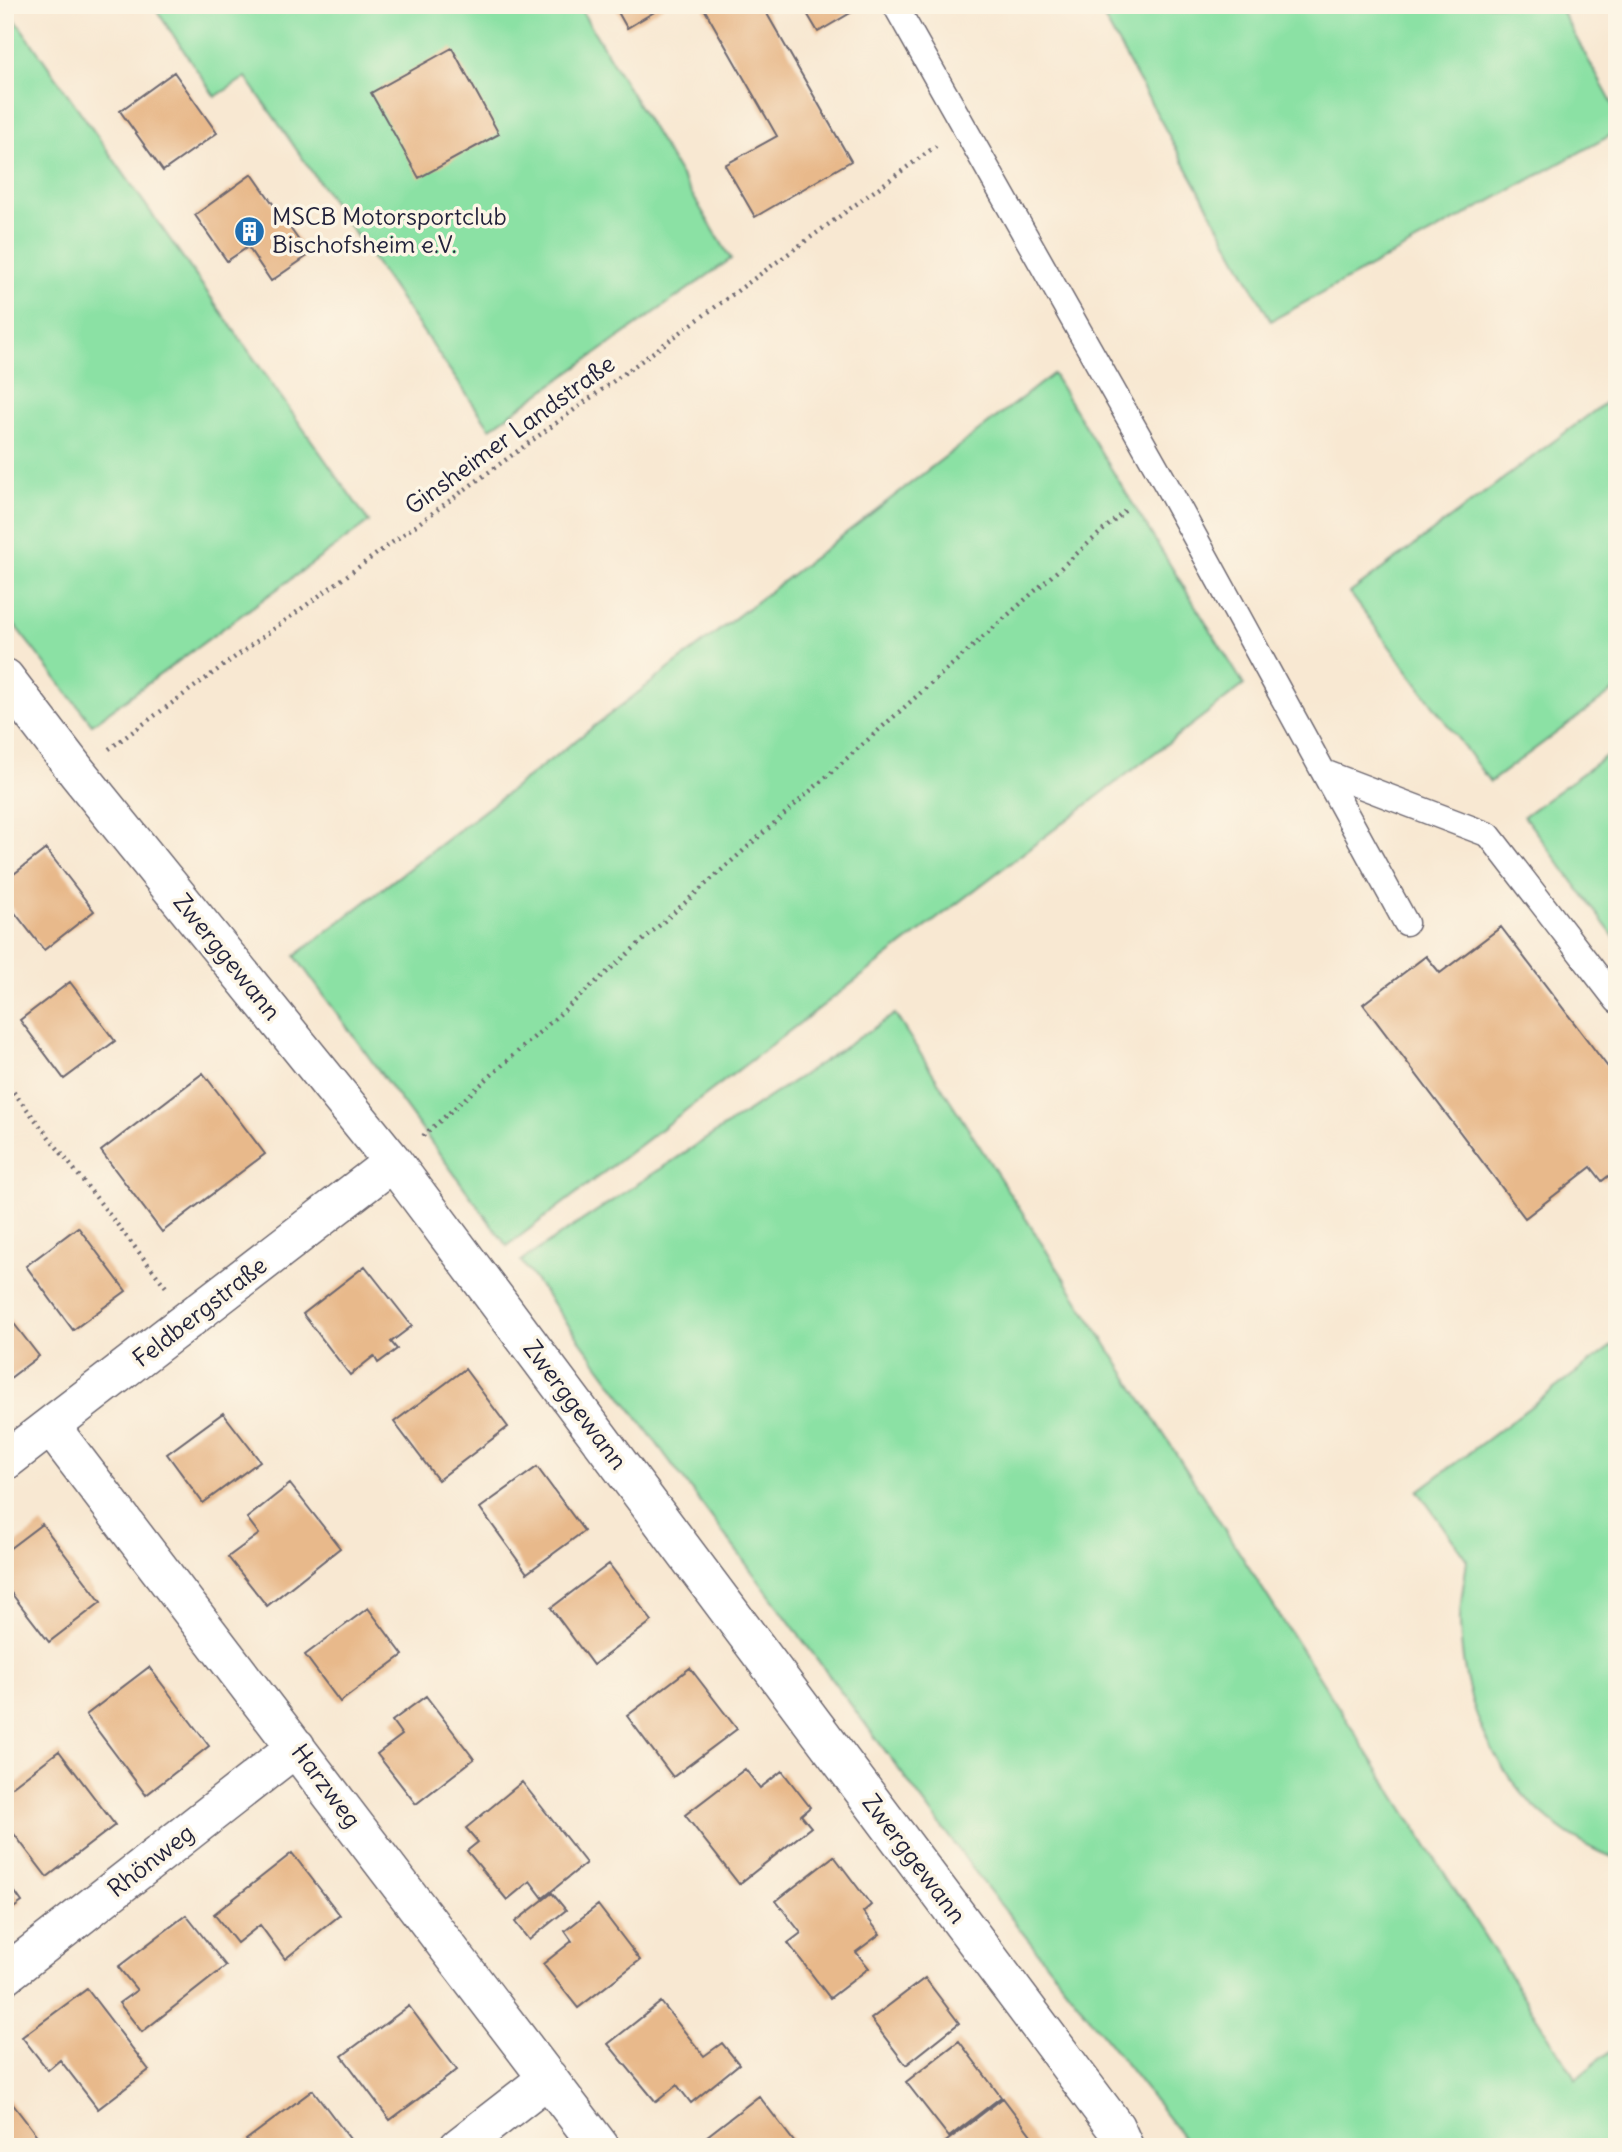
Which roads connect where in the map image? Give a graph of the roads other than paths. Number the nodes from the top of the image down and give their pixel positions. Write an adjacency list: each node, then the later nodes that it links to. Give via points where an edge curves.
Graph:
1 (895, 5): 3 (lane)
2 (5, 678): 6 (street, Zwerggewann)
3 (1324, 772): 4 (lane); 5 (lane, via 1489,835)
4 (1406, 923)
5 (1617, 1000)
6 (393, 1163): 7 (street, Feldbergstraße); 14 (street, Zwerggewann, via 1115,2127)
7 (51, 1427): 8 (street, Feldbergstraße); 9 (street, Harzweg)
8 (5, 1461)
9 (296, 1746): 10 (street, Rhönweg); 11 (street, Harzweg)
10 (5, 1975)
11 (548, 2078): 12 (street); 13 (street, Harzweg)
12 (459, 2147)
13 (600, 2147)
14 (1124, 2147)

